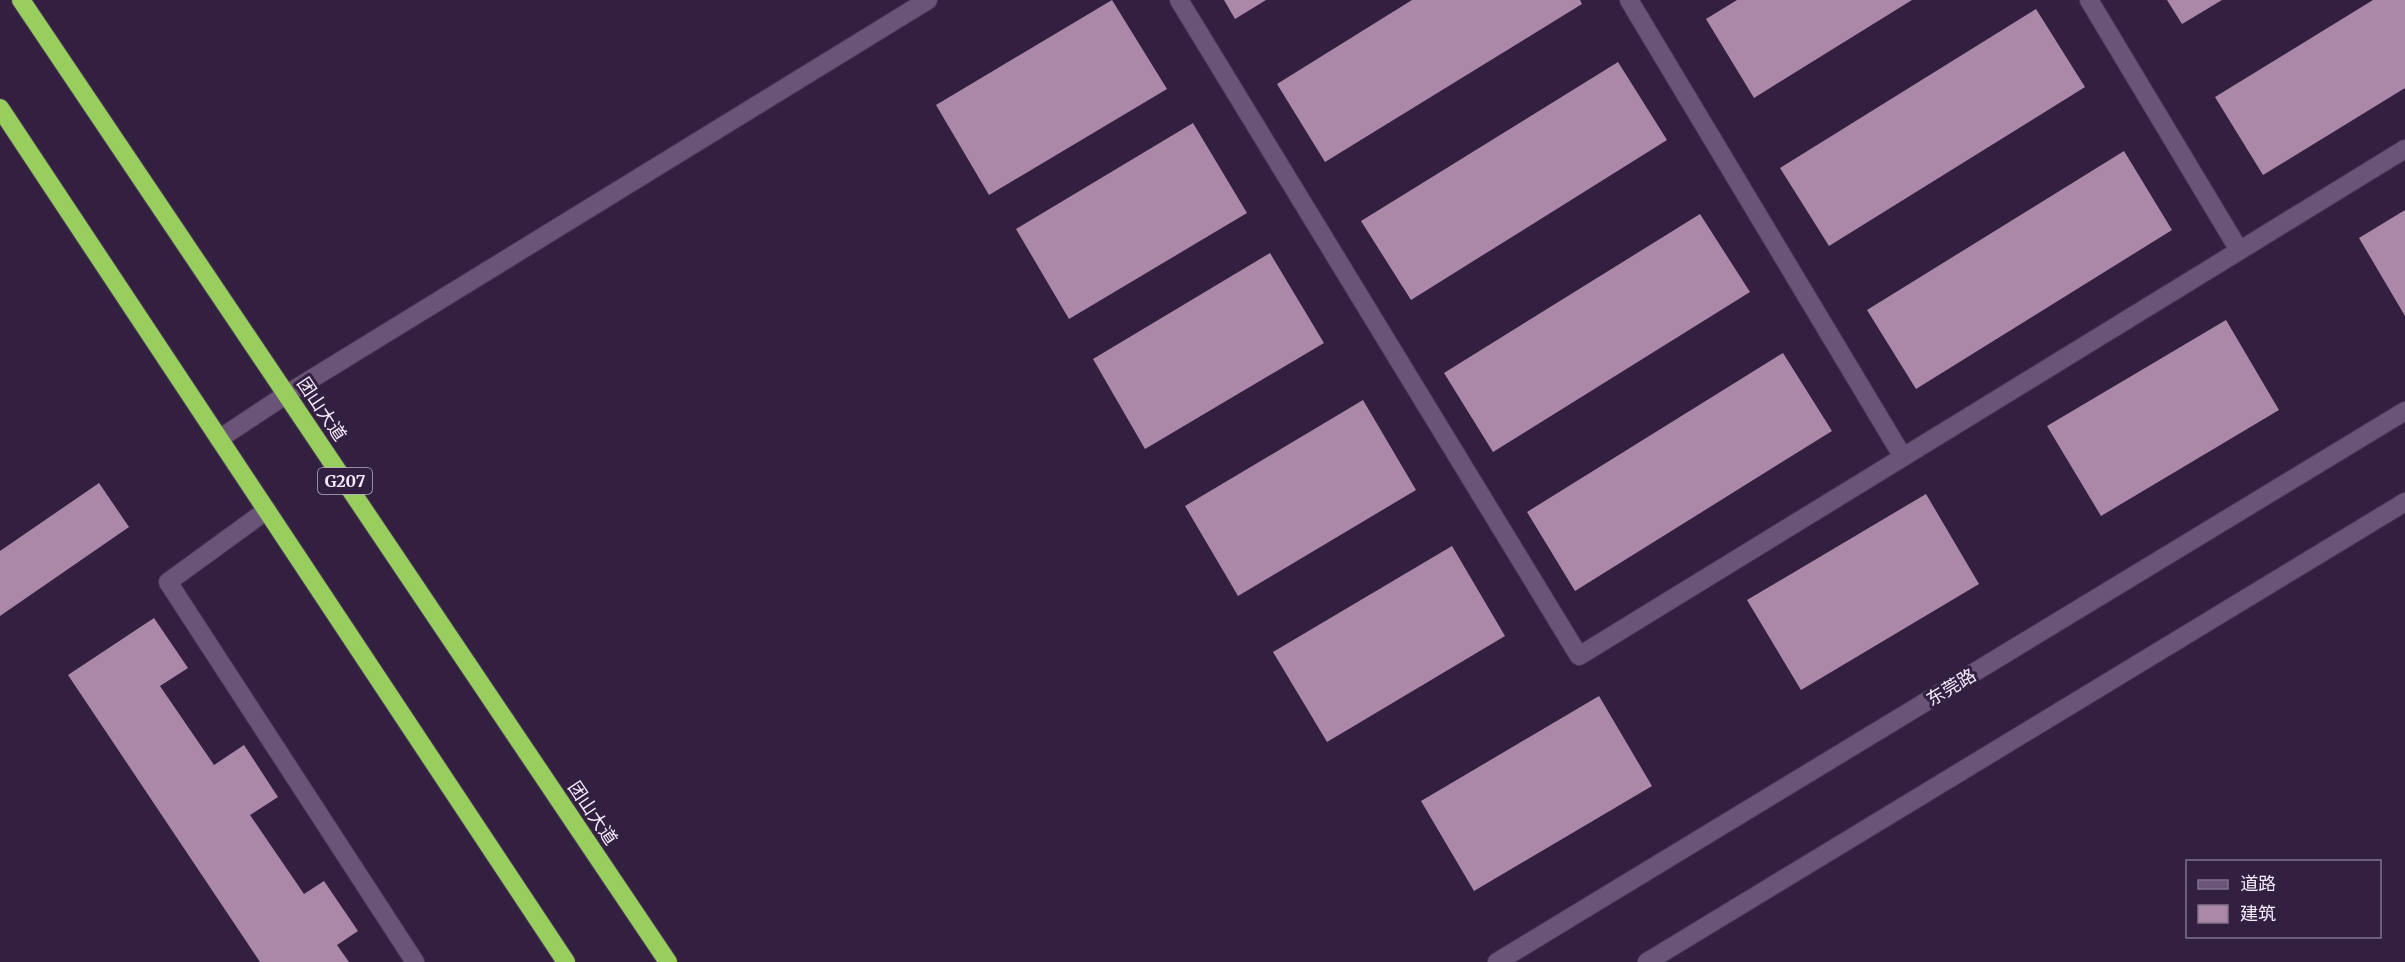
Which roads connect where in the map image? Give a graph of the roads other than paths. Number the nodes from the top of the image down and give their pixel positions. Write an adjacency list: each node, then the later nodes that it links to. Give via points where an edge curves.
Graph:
1 (21, 0): 9 (highway, 团山大道 / G207)
2 (928, 0): 9 (street)
3 (1179, 0): 12 (street, via 1579,656)
4 (1629, 0): 12 (street)
5 (2089, 0): 8 (street)
6 (0, 108): 11 (highway)
7 (2405, 149): 8 (street)
8 (2239, 250): 12 (street)
9 (286, 394): 11 (street); 17 (highway, 团山大道 / G207)
10 (2405, 411): 18 (street, 东莞路)
11 (219, 439): 14 (highway)
12 (1903, 457)
13 (2405, 502): 19 (street)
14 (267, 510): 15 (street, via 168,582); 16 (highway)
15 (415, 962)
16 (566, 962)
17 (668, 962)
18 (1497, 962)
19 (1647, 962)

